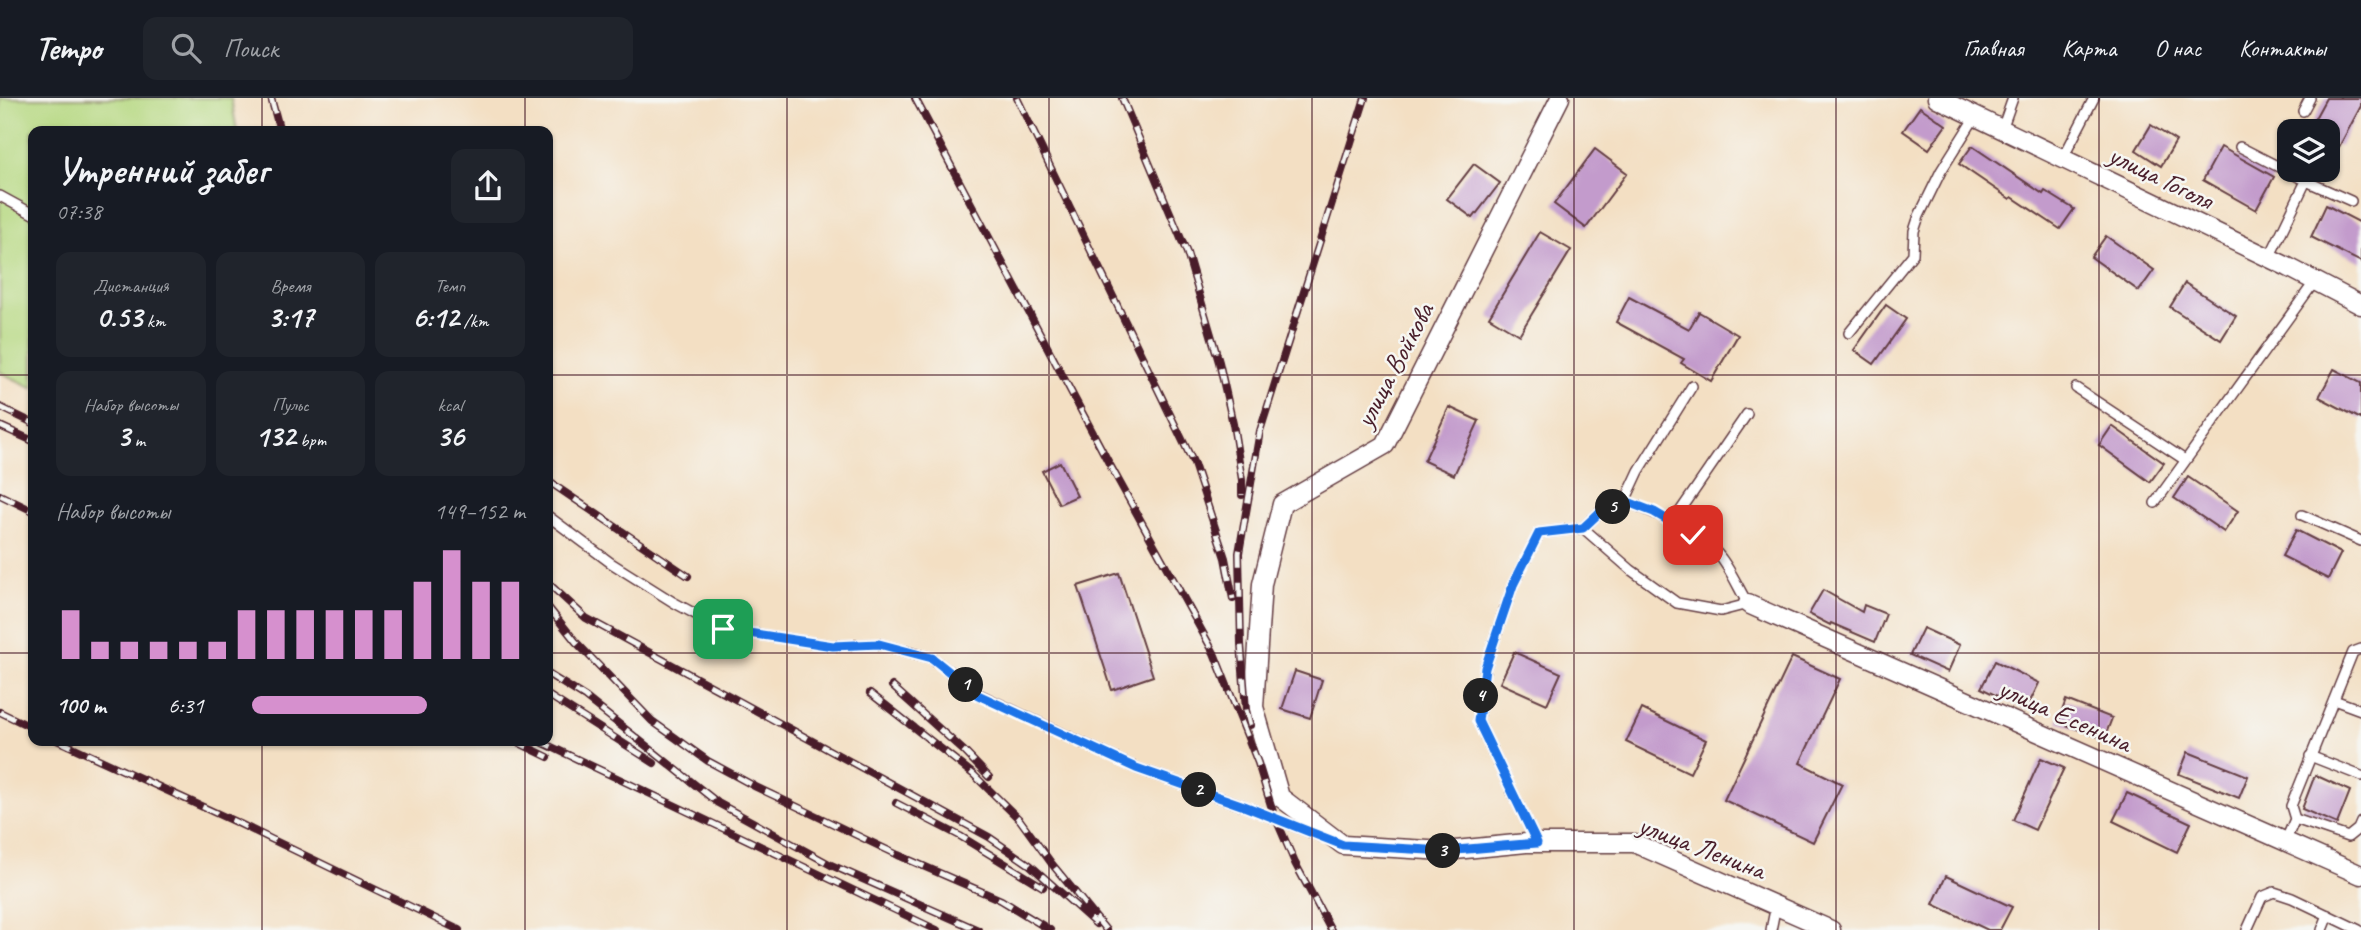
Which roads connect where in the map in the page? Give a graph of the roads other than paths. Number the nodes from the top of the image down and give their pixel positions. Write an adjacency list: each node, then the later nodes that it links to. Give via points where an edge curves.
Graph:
1 (1560, 98): 42 (street, улица Войкова, via 1385,445 1282,504 1262,584 1254,707 1280,797)
2 (1937, 98): 7 (street, улица Гоголя)
3 (2013, 98): 8 (lane)
4 (2094, 98): 10 (lane)
5 (2310, 98): 6 (lane)
6 (2303, 111)
7 (1975, 117): 8 (street, улица Гоголя); 20 (lane, via 1919,216 1913,254)
8 (2002, 129): 10 (street, улица Гоголя)
9 (2240, 147): 11 (lane)
10 (2063, 158): 17 (street, улица Гоголя)
11 (2277, 166)
12 (2306, 182): 17 (lane)
13 (2308, 182): 15 (lane)
14 (0, 196): 16 (lane)
15 (2351, 201)
16 (28, 211)
17 (2269, 258): 18 (street, улица Гоголя)
18 (2315, 281): 19 (street, улица Гоголя); 24 (lane)
19 (2361, 305)
20 (1849, 333)
21 (1692, 386): 25 (lane)
22 (2076, 388): 24 (lane)
23 (1747, 414): 29 (lane)
24 (2185, 460): 26 (lane)
25 (1625, 501): 29 (lane); 30 (lane, via 1599,513)
26 (2155, 503)
27 (2302, 515): 31 (lane)
28 (553, 520): 42 (lane, via 611,564 723,629 833,646 879,644 932,658 978,695 1136,768)
29 (1672, 523): 32 (lane, via 1717,553)
30 (1583, 528): 32 (lane, via 1677,603 1721,611); 41 (lane, via 1539,533 1513,585 1485,668 1478,721)
31 (2361, 541)
32 (1748, 604): 40 (street, улица Есенина)
33 (2361, 649): 34 (lane, via 2353,652)
34 (2334, 700): 35 (lane); 36 (lane)
35 (2361, 710)
36 (2311, 756): 37 (lane); 38 (lane, via 2291,806)
37 (2361, 776)
38 (2295, 819): 39 (lane, via 2348,837); 40 (lane)
39 (2361, 822)
40 (2285, 842): 43 (street, улица Есенина)
41 (1537, 843): 42 (street, улица Ленина, via 1445,851); 44 (street, улица Ленина, via 1634,843)
42 (1343, 845)
43 (2361, 875)
44 (1776, 905): 46 (lane); 47 (street, улица Ленина)
45 (2328, 915): 48 (lane, via 2274,892 2262,897); 49 (lane); 50 (lane)
46 (1771, 930)
47 (1831, 930)
48 (2247, 930)
49 (2322, 930)
50 (2359, 930)

